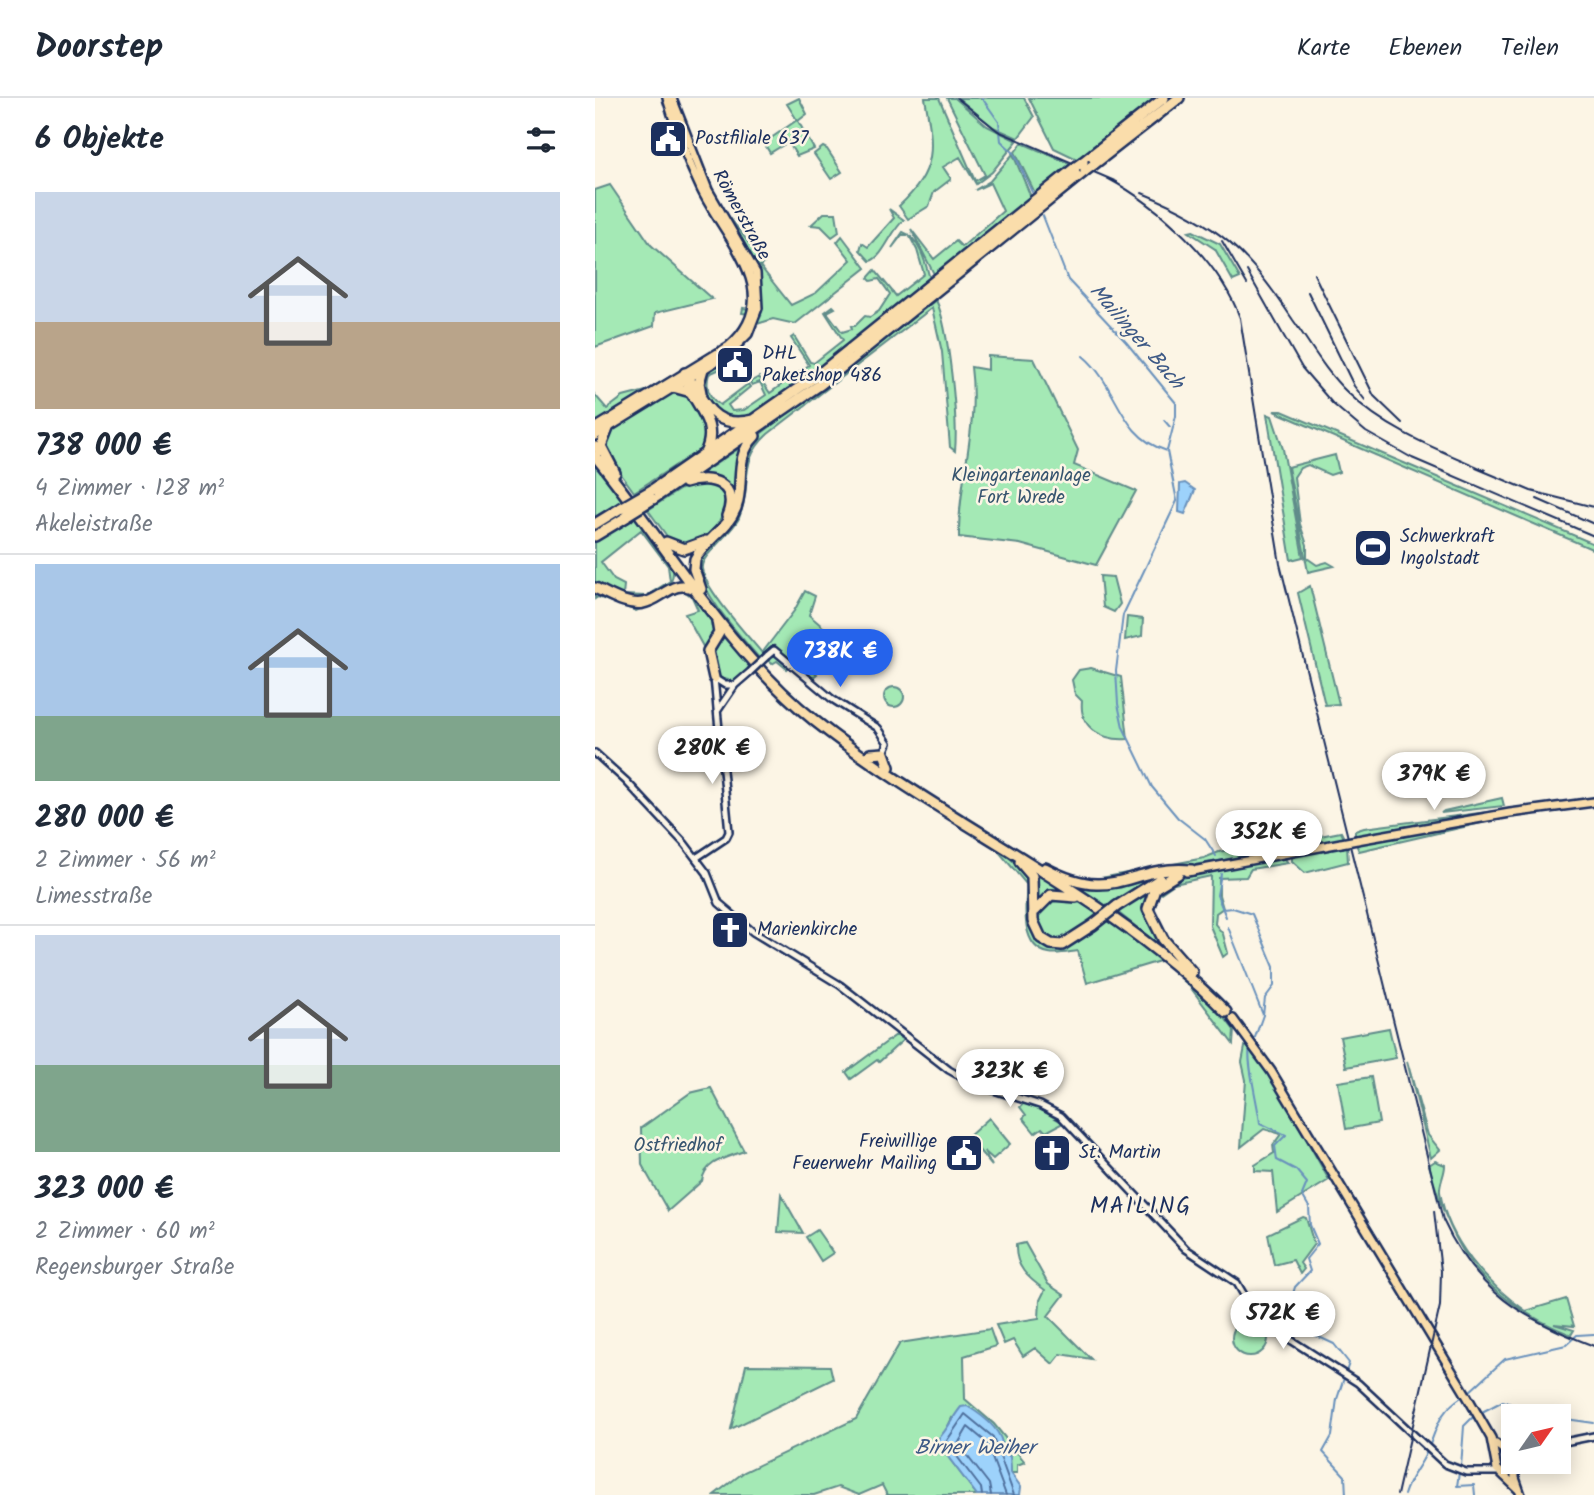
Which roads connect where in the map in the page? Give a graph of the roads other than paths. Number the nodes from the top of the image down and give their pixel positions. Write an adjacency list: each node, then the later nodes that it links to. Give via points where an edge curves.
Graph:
1 (669, 98): 5 (main road, Römerstraße, via 703,179 759,284 758,308 748,334 728,354); 6 (main road, Römerstraße, via 701,190 746,264 754,286 751,315 741,334)
2 (1164, 98): 4 (highway)
3 (1179, 98): 4 (highway)
4 (1084, 166): 10 (highway, via 852,360); 11 (highway)
5 (703, 369): 6 (main road, Römerstraße); 9 (highway, via 699,383)
6 (686, 377): 7 (main road, Römerstraße); 8 (highway); 9 (highway); 12 (main road, Römerstraße)
7 (673, 387): 8 (highway); 12 (main road, Römerstraße)
8 (691, 393): 17 (highway, via 712,434)
9 (702, 398): 11 (highway, via 723,422)
10 (785, 410): 13 (highway); 20 (highway)
11 (757, 419): 17 (highway)
12 (607, 424): 14 (main road); 15 (main road, Römerstraße); 18 (highway, via 601,446)
13 (768, 425): 19 (highway); 23 (highway, via 744,450 739,499)
14 (595, 426)
15 (595, 436)
16 (596, 454): 18 (highway)
17 (703, 456): 20 (highway)
18 (615, 477): 26 (highway); 27 (highway)
19 (677, 485): 20 (highway); 23 (highway, via 703,478 723,486 730,500)
20 (653, 497): 21 (highway, bridge)
21 (625, 513): 22 (highway); 24 (highway)
22 (596, 523)
23 (724, 524): 25 (highway)
24 (595, 536)
25 (711, 538): 26 (highway, via 684,549); 30 (highway, via 695,559)
26 (666, 542): 30 (highway)
27 (671, 556): 29 (highway, via 676,574); 30 (highway)
28 (595, 588): 29 (highway, via 637,604)
29 (669, 589): 30 (highway, via 682,585)
30 (700, 591): 31 (highway); 39 (highway, via 791,693)
31 (713, 613): 32 (highway, via 720,626); 33 (highway)
32 (717, 635): 33 (highway); 34 (highway, via 708,651)
33 (732, 636): 42 (highway, via 760,670 813,719)
34 (714, 678): 35 (street); 36 (street)
35 (735, 685): 36 (street); 37 (street, bridge, via 774,650 832,699 878,728 888,743)
36 (718, 710): 43 (street, via 729,832)
37 (884, 753): 39 (highway); 40 (highway)
38 (595, 754): 43 (street)
39 (870, 754): 40 (highway)
40 (889, 766): 44 (highway)
41 (1594, 800): 45 (main road, bridge)
42 (988, 837): 47 (highway); 48 (highway, via 1032,876)
43 (697, 858): 59 (street, via 721,906 767,942 840,985 949,1070 1061,1116 1186,1249 1237,1283 1258,1319 1350,1378 1454,1469)
44 (1041, 866): 45 (highway, via 1089,886); 49 (highway, via 1149,939)
45 (1192, 870): 46 (main road)
46 (1178, 874): 48 (highway, bridge, via 1145,887 1068,943 1051,944 1036,932); 49 (highway, via 1155,888 1148,912 1163,939)
47 (1088, 902): 48 (highway, via 1056,894 1042,901); 50 (highway, via 1164,954)
48 (1034, 913)
49 (1204, 985): 50 (highway)
50 (1230, 1016): 52 (main road, via 1256,1049)
51 (1594, 1436): 53 (street)
52 (1491, 1438): 54 (main road); 55 (main road)
53 (1571, 1441)
54 (1501, 1448)
55 (1496, 1460): 56 (main road); 57 (main road); 59 (street)
56 (1501, 1460)
57 (1501, 1469)
58 (1501, 1472): 59 (street)
59 (1484, 1473)
60 (1505, 1474): 62 (main road)
61 (1516, 1474): 62 (main road)
62 (1520, 1492)

